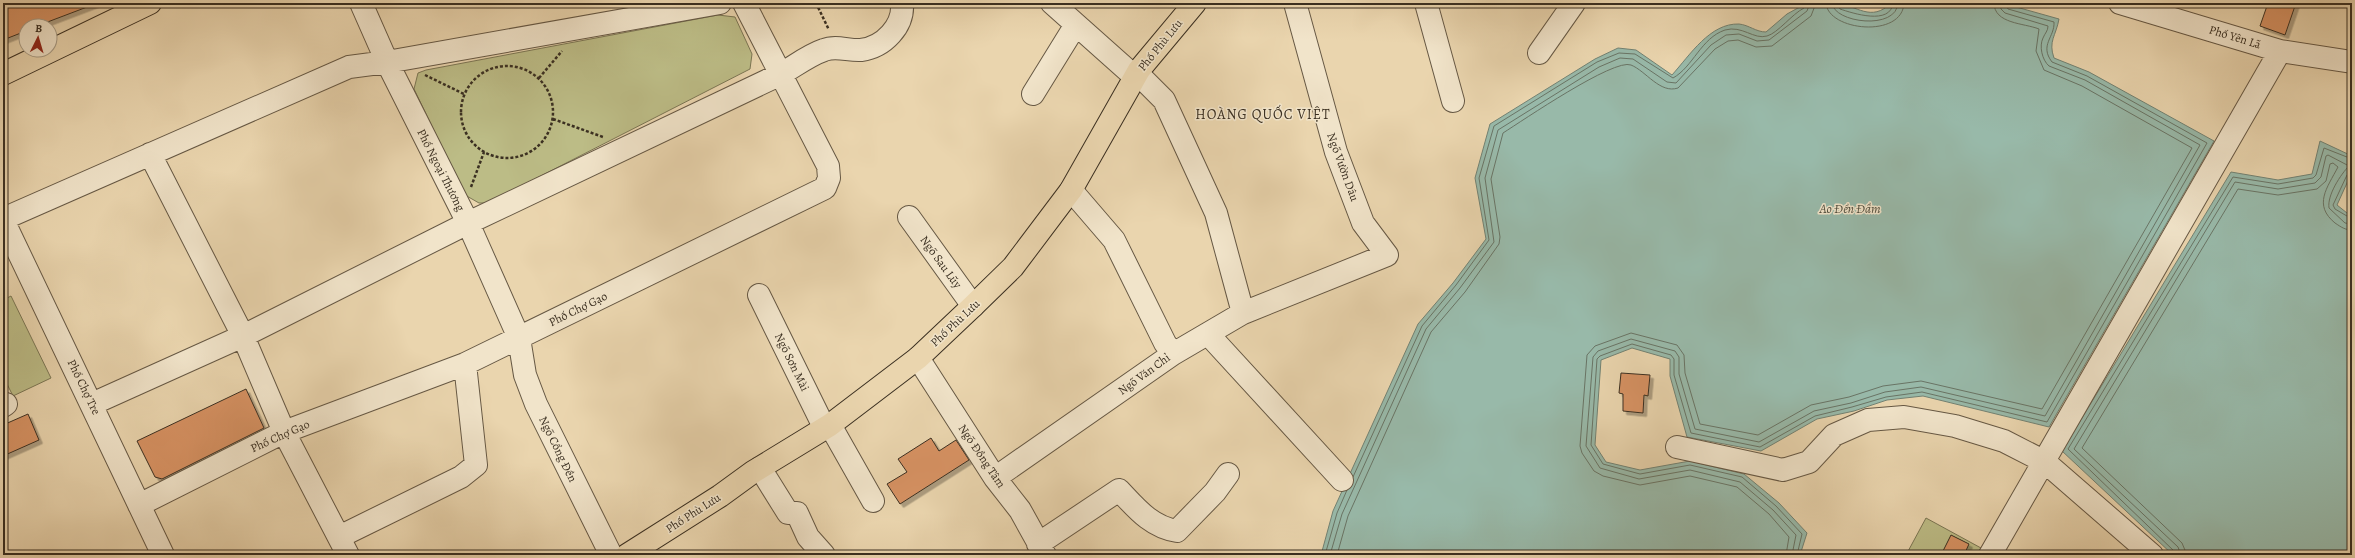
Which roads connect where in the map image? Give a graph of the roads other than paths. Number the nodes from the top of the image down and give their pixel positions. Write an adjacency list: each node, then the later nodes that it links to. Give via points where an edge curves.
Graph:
1 (150, 3): 17 (main road)
2 (361, 3): 15 (street, Phố Ngoại Thương)
3 (720, 3): 15 (street)
4 (744, 3): 18 (street, Phố Chợ Gạo)
5 (902, 3): 18 (street, via 900,21 893,32 876,46 861,50 823,50)
6 (1052, 3): 12 (street)
7 (1196, 3): 19 (main road, Phố Phù Lưu)
8 (1295, 3): 29 (street, Ngõ Vườn Dâu, via 1336,152 1363,223 1387,255)
9 (1426, 3): 21 (street)
10 (1574, 3): 14 (street)
11 (2120, 3): 13 (street, Phố Yên Lã)
12 (1076, 26): 19 (street); 20 (street)
13 (2280, 50): 16 (street, Phố Yên Lã); 40 (street)
14 (1539, 54)
15 (387, 62): 22 (street, via 349,67); 26 (street, Phố Ngoại Thương)
16 (2352, 62)
17 (3, 74)
18 (781, 74): 26 (street); 32 (street, Phố Chợ Gạo, via 828,166 829,178 825,188)
19 (1136, 75): 23 (main road, Phố Phù Lưu); 29 (street, via 1164,100 1216,213)
20 (1033, 94)
21 (1453, 101)
22 (150, 154): 25 (street); 31 (street)
23 (1071, 190): 28 (main road, Phố Phù Lưu, via 1013,267); 33 (street, Ngõ Văn Chỉ, via 1114,240 1165,343)
24 (909, 217): 28 (street, Ngõ Sau Lũy)
25 (3, 220): 36 (street, Phố Chợ Tre)
26 (468, 223): 31 (street); 32 (street, Phố Ngoại Thương)
27 (759, 295): 37 (street, Ngõ Sơn Mài)
28 (973, 306): 34 (main road, Phố Phù Lưu)
29 (1244, 313): 30 (street)
30 (1208, 334): 33 (street); 44 (street)
31 (243, 336): 36 (street); 38 (street)
32 (519, 338): 35 (street, Phố Chợ Gạo); 51 (street, Ngõ Cổng Đền, via 525,375 536,404)
33 (1174, 354): 43 (street, Ngõ Văn Chỉ)
34 (918, 358): 37 (main road, Phố Phù Lưu); 43 (street, Ngõ Đồng Tâm)
35 (465, 364): 38 (street, Phố Chợ Gạo); 47 (street, via 476,465 461,477)
36 (92, 404): 46 (street, Phố Chợ Tre)
37 (828, 427): 41 (main road, Phố Phù Lưu); 45 (street, Ngõ Sơn Mài)
38 (284, 432): 46 (street, Phố Chợ Gạo); 47 (street)
39 (1677, 447): 40 (street, via 1784,470 1809,462 1834,435 1868,420 1904,417 1955,426 2004,441)
40 (2045, 462): 54 (street); 55 (street)
41 (760, 468): 48 (street, via 788,513 797,513); 52 (main road, Phố Phù Lưu)
42 (1228, 474): 49 (street, via 1215,492 1177,531 1166,529 1146,519 1119,490)
43 (996, 478): 49 (street, Ngõ Đồng Tâm, via 1020,510)
44 (1342, 480)
45 (873, 501)
46 (139, 505): 50 (street, Phố Chợ Tre)
47 (344, 546)
48 (804, 546): 53 (street)
49 (1042, 549)
50 (163, 555)
51 (611, 555)
52 (627, 555)
53 (824, 555)
54 (1990, 555)
55 (2152, 555)

